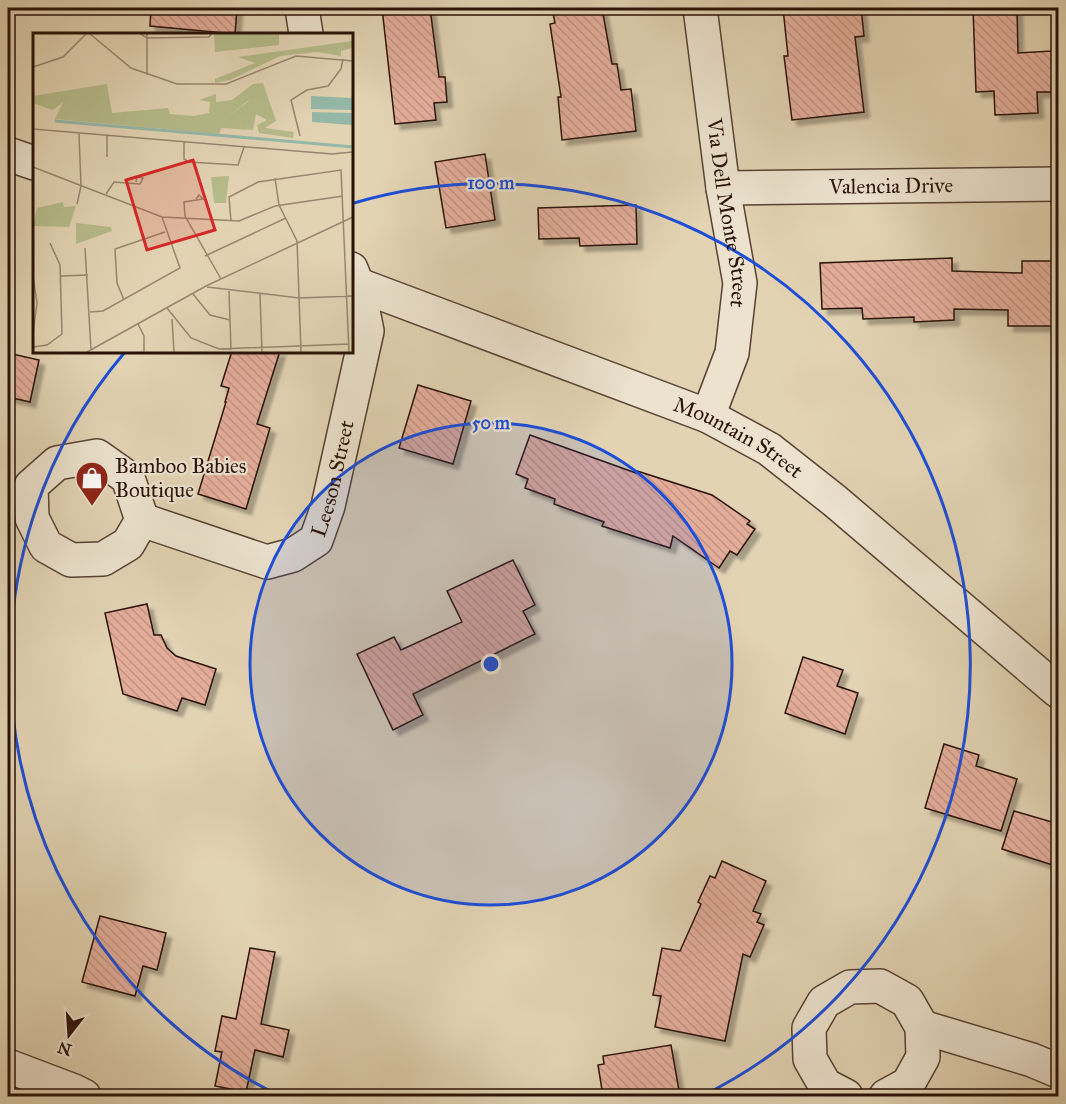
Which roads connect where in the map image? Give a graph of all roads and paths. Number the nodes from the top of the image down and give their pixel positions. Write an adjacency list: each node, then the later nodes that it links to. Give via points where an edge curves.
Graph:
1 (302, 8): 3 (street)
2 (700, 8): 7 (street, Via Dell Monte Street)
3 (306, 33)
4 (8, 154): 5 (street)
5 (33, 163)
6 (1059, 184): 7 (street, Valencia Drive)
7 (723, 188): 9 (street, Via Dell Monte Street, via 740,284 732,353)
8 (353, 279): 9 (street, Mountain Street); 10 (street, Leeson Street, via 367,331 328,506 316,540 293,555 267,562)
9 (708, 416): 11 (street, Mountain Street, via 777,455)
10 (142, 520)
11 (1059, 691)
12 (922, 1027): 14 (street); 16 (street, via 907,1001 880,986 850,987 824,1002 809,1029 810,1059 825,1085); 17 (street, via 923,1057 908,1084)
13 (8, 1066): 15 (street)
14 (1059, 1071)
15 (84, 1096)
16 (846, 1096)
17 (886, 1096)

